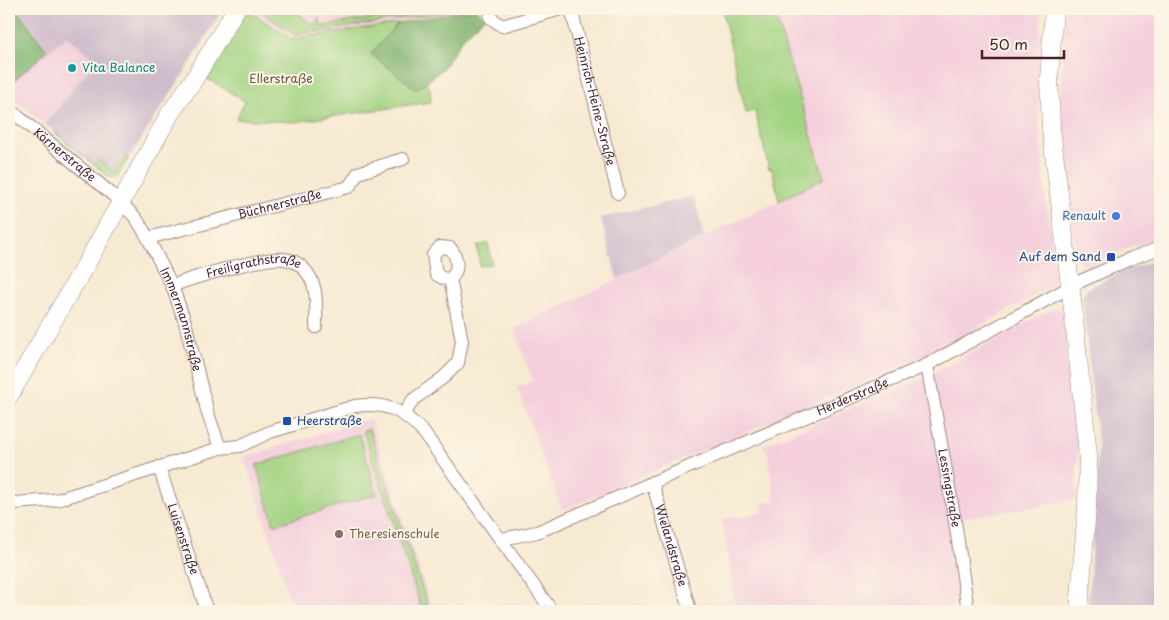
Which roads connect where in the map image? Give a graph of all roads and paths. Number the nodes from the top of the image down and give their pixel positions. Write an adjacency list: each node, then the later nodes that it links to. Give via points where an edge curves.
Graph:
1 (236, 9): 9 (street)
2 (561, 9): 5 (street, via 502,26)
3 (570, 9): 8 (street, Heinrich-Heine-Straße)
4 (1054, 9): 14 (street, via 1049,79 1051,128)
5 (490, 17)
6 (9, 109): 9 (street, Körnerstraße)
7 (403, 159): 10 (street, Büchnerstraße, via 358,173 349,187)
8 (618, 193)
9 (120, 201): 10 (street, Immermannstraße); 17 (street)
10 (148, 238): 13 (street, Immermannstraße)
11 (1160, 248): 14 (street, Herderstraße, via 1090,276)
12 (450, 278): 18 (street, via 462,341 458,363 413,400)
13 (172, 286): 15 (street, Freiligrathstraße, via 261,261 284,259 297,263 311,278 315,290); 19 (street, Immermannstraße)
14 (1070, 288): 16 (street, Herderstraße); 30 (street, via 1088,455)
15 (316, 327)
16 (927, 365): 21 (street, Herderstraße); 29 (street, Lessingstraße)
17 (9, 396)
18 (404, 414): 19 (street, via 379,405 355,406 270,432 240,446); 24 (street, via 424,433)
19 (220, 448): 20 (street)
20 (160, 468): 22 (street, via 60,499); 27 (street, Luisenstraße)
21 (652, 482): 23 (street, Herderstraße); 26 (street, Wielandstraße)
22 (12, 501)
23 (537, 532): 24 (street, Herderstraße); 25 (street, Herderstraße)
24 (502, 539): 25 (street)
25 (510, 551): 28 (street)
26 (690, 610)
27 (207, 611)
28 (552, 611)
29 (968, 611)
30 (1078, 611)

